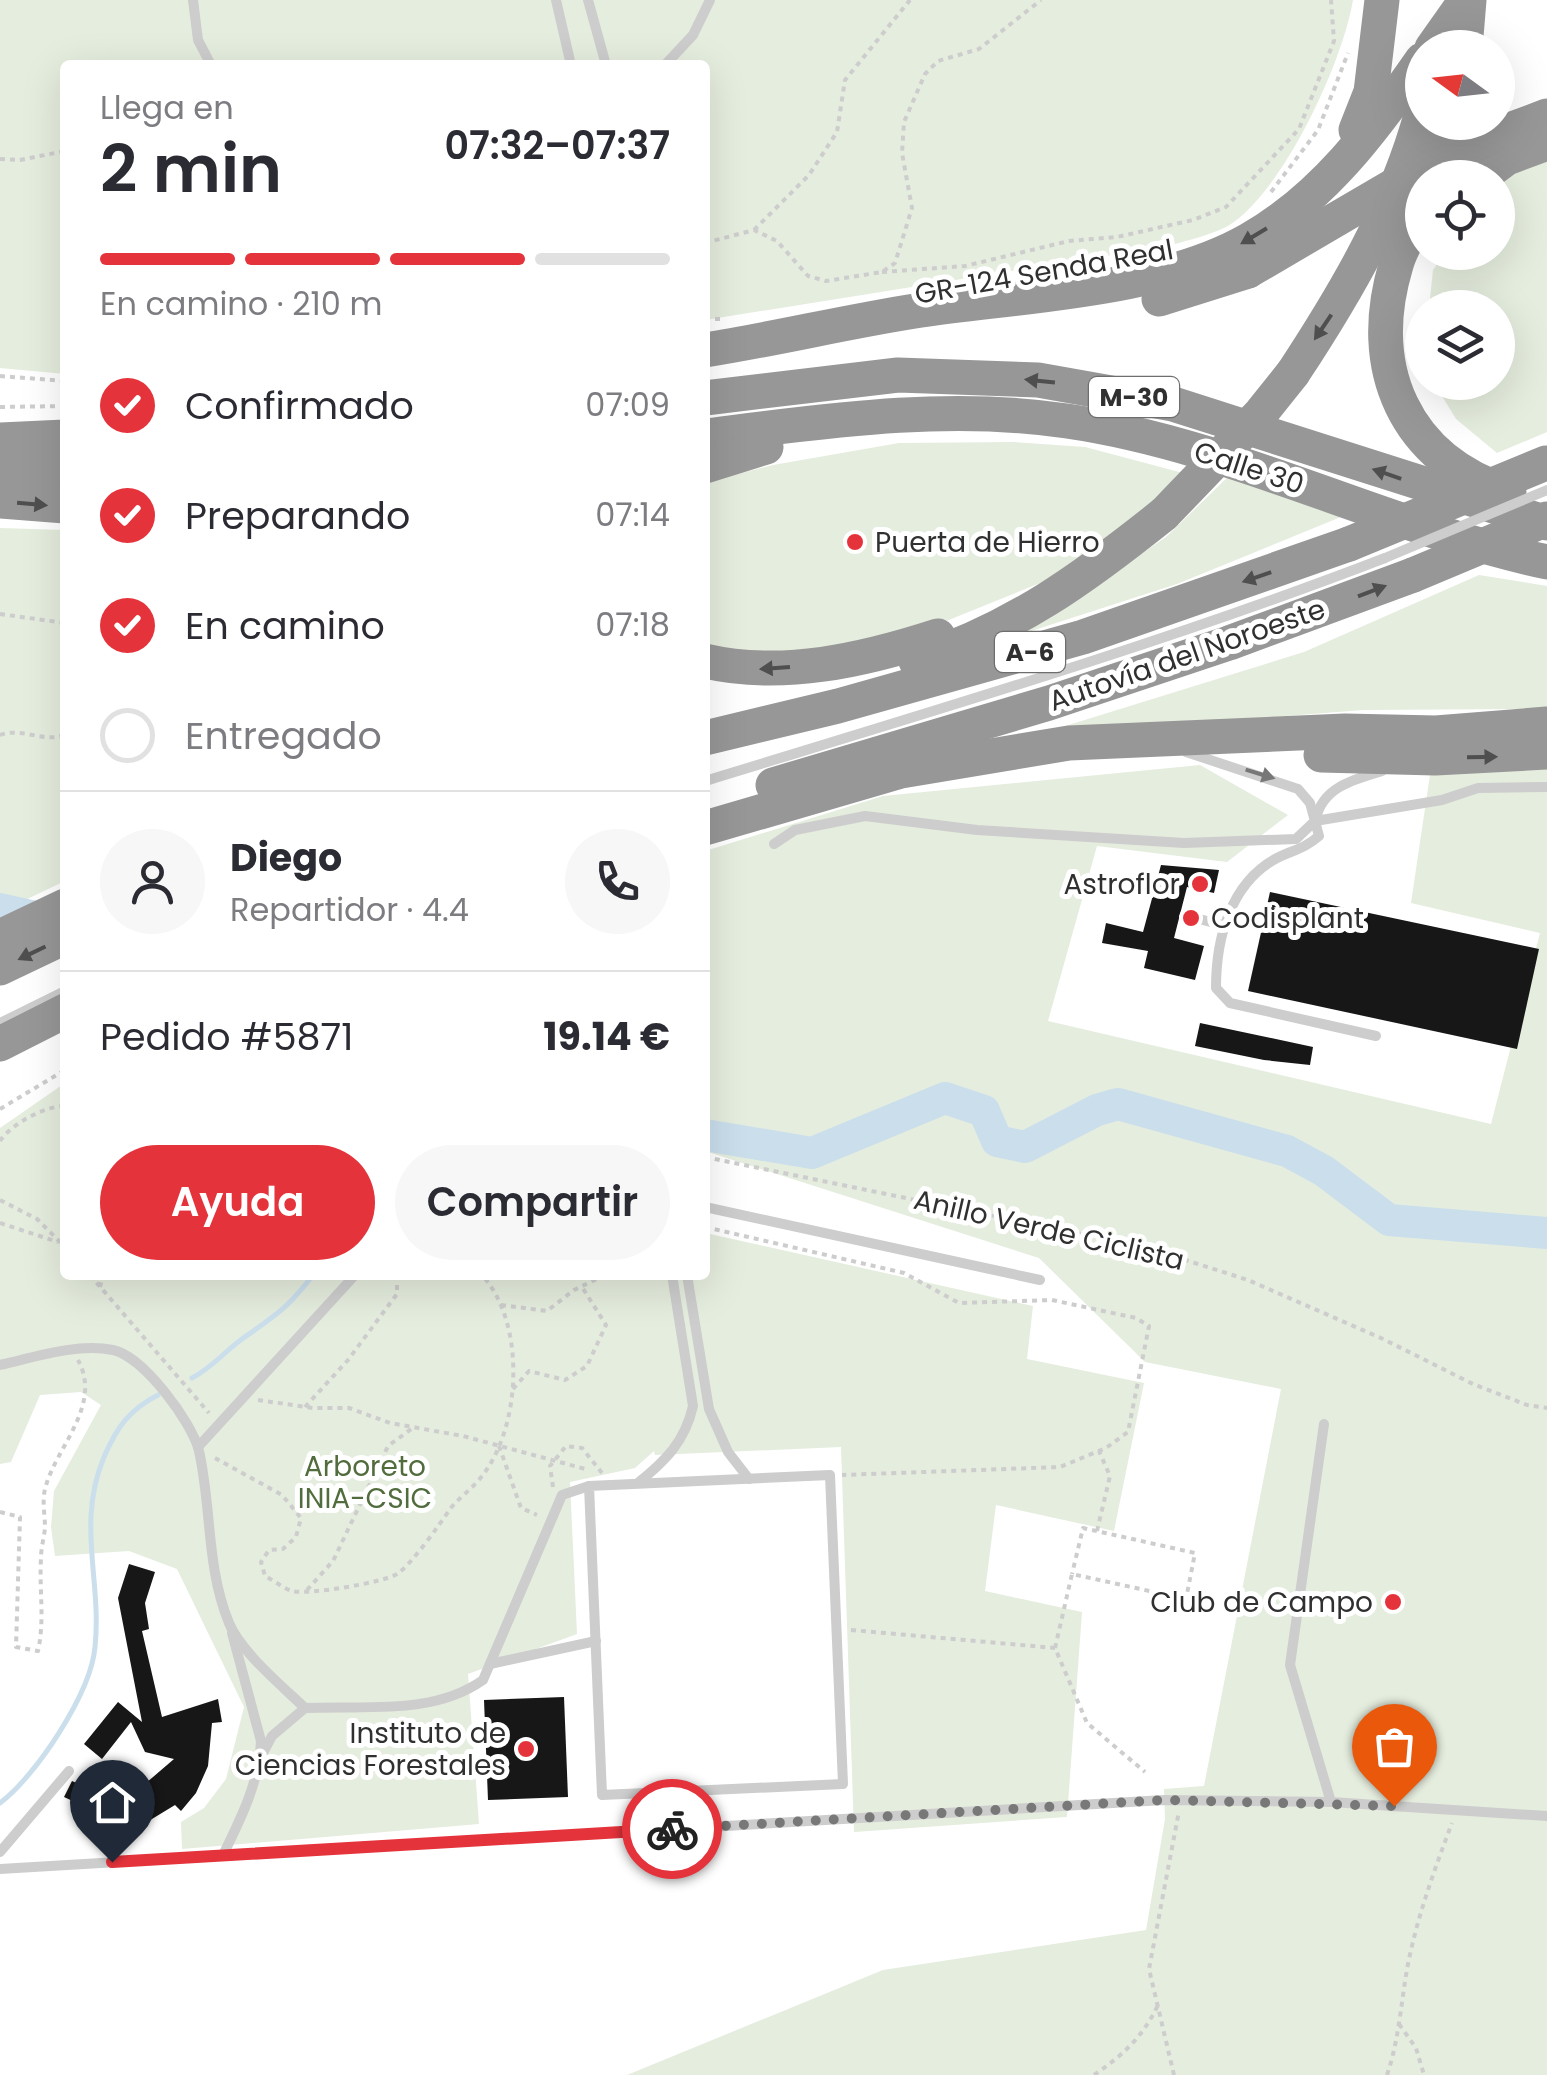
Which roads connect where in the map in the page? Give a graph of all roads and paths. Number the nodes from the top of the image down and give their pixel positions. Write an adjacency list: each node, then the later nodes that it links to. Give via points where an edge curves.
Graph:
1 (193, 0): 15 (lane, via 198,40)
2 (556, 0): 16 (lane)
3 (588, 0): 17 (lane)
4 (710, 0): 18 (lane)
5 (910, 0): 28 (path, via 845,80 837,132 810,176)
6 (1041, 0): 32 (path, via 978,49 938,60 926,74 901,138 911,194 908,227 895,264)
7 (1330, 0): 32 (path, via 1334,41 1299,129 1226,207 1156,230 1069,241 965,266)
8 (1382, 0): 26 (highway, via 1371,92)
9 (1442, 0): 11 (highway)
10 (1468, 0): 12 (highway, bridge); 13 (highway)
11 (1437, 30)
12 (1447, 30)
13 (1466, 30)
14 (1349, 51): 27 (path, via 1318,130)
15 (208, 60)
16 (570, 60)
17 (605, 60)
18 (670, 60)
19 (1405, 110): 26 (highway)
20 (1405, 116): 59 (highway, one-way to 59, bridge, via 1376,234 1293,373 1164,514)
21 (1547, 116): 35 (highway, bridge, via 1454,150 1248,272 1158,299)
22 (1547, 143): 25 (highway)
23 (60, 152): 24 (path)
24 (0, 158)
25 (1504, 160)
26 (1330, 176): 35 (highway, one-way to 35, via 1250,239 1184,269)
27 (1266, 199)
28 (754, 230): 29 (path); 32 (path, via 777,241 808,276 826,281)
29 (710, 242)
30 (1405, 245): 54 (highway, via 1386,310 1387,364 1409,422 1450,462 1491,487)
31 (1410, 270): 52 (highway, via 1400,314 1402,364 1423,418 1464,458 1500,479)
32 (882, 272)
33 (710, 319): 34 (path)
34 (724, 319)
35 (812, 333): 37 (highway)
36 (710, 338): 37 (lane)
37 (765, 340): 38 (highway)
38 (710, 349)
39 (0, 376): 40 (path)
40 (60, 381)
41 (710, 397): 56 (highway, Calle 30 / M-30, one-way to 41, via 1173,404 1038,380 898,376)
42 (60, 406): 43 (path)
43 (0, 407)
44 (938, 412): 45 (highway, Calle 30 / M-30); 49 (highway); 57 (highway, Calle 30 / M-30, via 1069,421 1166,441)
45 (710, 435)
46 (60, 437): 47 (highway)
47 (0, 440)
48 (1546, 463): 69 (highway, Autovía del Noroeste / A-6, one-way to 69, bridge, via 1349,544 1082,637)
49 (710, 464)
50 (0, 468): 51 (highway)
51 (60, 472)
52 (1547, 492): 58 (lane, bridge)
53 (0, 501): 55 (highway, one-way to 55)
54 (1547, 505)
55 (60, 506)
56 (1547, 521): 58 (highway, Autovía del Noroeste / A-6, bridge)
57 (1547, 562)
58 (1399, 566): 73 (lane); 76 (highway, Autovía del Noroeste / A-6, one-way to 58, via 1248,636)
59 (1069, 584): 62 (highway, one-way to 62, via 958,630 863,657 752,670); 64 (highway, via 1024,616 958,647)
60 (0, 614): 61 (path)
61 (60, 622)
62 (710, 662)
63 (1547, 709): 66 (highway)
64 (710, 722)
65 (1547, 724): 66 (highway, via 1436,733)
66 (1345, 731): 75 (highway, via 1069,743 900,771)
67 (0, 734): 68 (path)
68 (60, 737)
69 (710, 737)
70 (1185, 752): 72 (highway); 75 (highway, via 975,764); 77 (lane, one-way to 77, via 1298,789)
71 (1547, 752): 72 (highway, one-way to 71)
72 (1434, 758): 77 (lane, via 1342,784 1318,808)
73 (710, 779)
74 (1547, 787): 77 (lane, via 1478,788)
75 (828, 793): 78 (highway)
76 (710, 805)
77 (1316, 821): 79 (lane, via 1296,839 1184,843 865,816 795,830); 82 (lane, via 1318,836 1302,851 1280,856 1242,888)
78 (710, 827)
79 (774, 844)
80 (60, 908): 83 (highway)
81 (1196, 918): 82 (lane)
82 (1225, 926): 89 (lane, via 1216,988 1230,1003)
83 (0, 938)
84 (60, 939): 85 (highway, one-way to 85)
85 (0, 968)
86 (60, 995): 90 (lane)
87 (60, 1014): 90 (highway)
88 (60, 1036): 90 (highway)
89 (1376, 1036)
90 (9, 1049): 91 (path); 93 (path)
91 (60, 1068)
92 (60, 1106): 94 (path)
93 (0, 1109)
94 (0, 1140)
95 (710, 1158): 119 (path, Anillo Verde Ciclista, via 1145,1247 1248,1280 1473,1384)
96 (0, 1200): 100 (path, via 37,1218)
97 (710, 1208): 110 (lane)
98 (0, 1223): 101 (path)
99 (710, 1228): 125 (path, via 904,1273 959,1304 1052,1300 1136,1318 1149,1326 1128,1432)
100 (60, 1241)
101 (60, 1244)
102 (94, 1280): 112 (path)
103 (102, 1280): 112 (path)
104 (350, 1280): 117 (lane)
105 (397, 1280): 118 (path, via 397,1294)
106 (487, 1280): 113 (path)
107 (595, 1280): 111 (path)
108 (673, 1280): 130 (lane, via 694,1406 672,1454)
109 (688, 1280): 129 (lane, via 708,1409)
110 (1040, 1280)
111 (582, 1286): 113 (path, via 547,1311); 116 (path, via 606,1325 587,1366 565,1380 529,1371)
112 (100, 1287): 120 (path)
113 (500, 1304): 116 (path)
114 (71, 1351): 115 (lane); 124 (lane, via 110,1349 132,1356 159,1384); 135 (path, via 84,1370 83,1398 43,1494 44,1624 38,1650 16,1647 20,1517)
115 (0, 1365)
116 (513, 1389): 123 (path)
117 (243, 1398): 118 (path); 120 (lane)
118 (305, 1407): 122 (path, via 349,1408)
119 (1547, 1408)
120 (219, 1424): 124 (lane)
121 (1324, 1424): 149 (lane, via 1290,1666)
122 (414, 1428): 123 (path); 138 (path, via 388,1446 333,1561)
123 (499, 1446): 126 (path); 134 (path, via 522,1508 534,1517); 138 (path, via 477,1483 397,1574 346,1589)
124 (198, 1447): 138 (path, via 282,1495 301,1518 296,1536 261,1562 265,1576 293,1592); 139 (lane, via 211,1566)
125 (1099, 1451): 128 (path, via 1060,1467); 136 (path, via 1110,1476)
126 (552, 1462): 127 (path); 127 (path, via 566,1446 582,1448); 133 (path)
127 (600, 1472): 131 (path)
128 (830, 1475): 129 (lane); 140 (lane)
129 (749, 1479): 130 (lane)
130 (638, 1484): 131 (lane)
131 (618, 1485): 132 (lane)
132 (589, 1486): 141 (lane); 143 (lane, via 562,1495)
133 (554, 1491)
134 (546, 1509)
135 (0, 1512)
136 (1097, 1531): 137 (path, via 1083,1528); 137 (path, via 1195,1552 1186,1599)
137 (1072, 1574): 142 (path)
138 (307, 1590)
139 (230, 1628): 144 (lane); 145 (lane, via 250,1691)
140 (837, 1629): 141 (lane, via 843,1784 825,1785 602,1795); 142 (path)
141 (596, 1641): 143 (lane)
142 (1056, 1648): 147 (path, via 1087,1723)
143 (490, 1664): 144 (lane, via 483,1680 462,1695 428,1704)
144 (304, 1708): 145 (lane, via 272,1736)
145 (260, 1758): 153 (lane, via 242,1820)
146 (69, 1771): 152 (lane)
147 (1145, 1772)
148 (1180, 1800): 149 (lane); 153 (lane); 155 (path, via 1149,1969)
149 (1331, 1802): 150 (lane)
150 (1457, 1810): 151 (lane); 156 (path, via 1429,1883)
151 (1547, 1816)
152 (0, 1852)
153 (223, 1856): 154 (lane)
154 (0, 1868)
155 (1158, 2005): 157 (path, via 1126,2053); 158 (path)
156 (1399, 2024): 159 (path); 160 (path)
157 (1094, 2075)
158 (1174, 2075)
159 (1387, 2075)
160 (1424, 2075)

